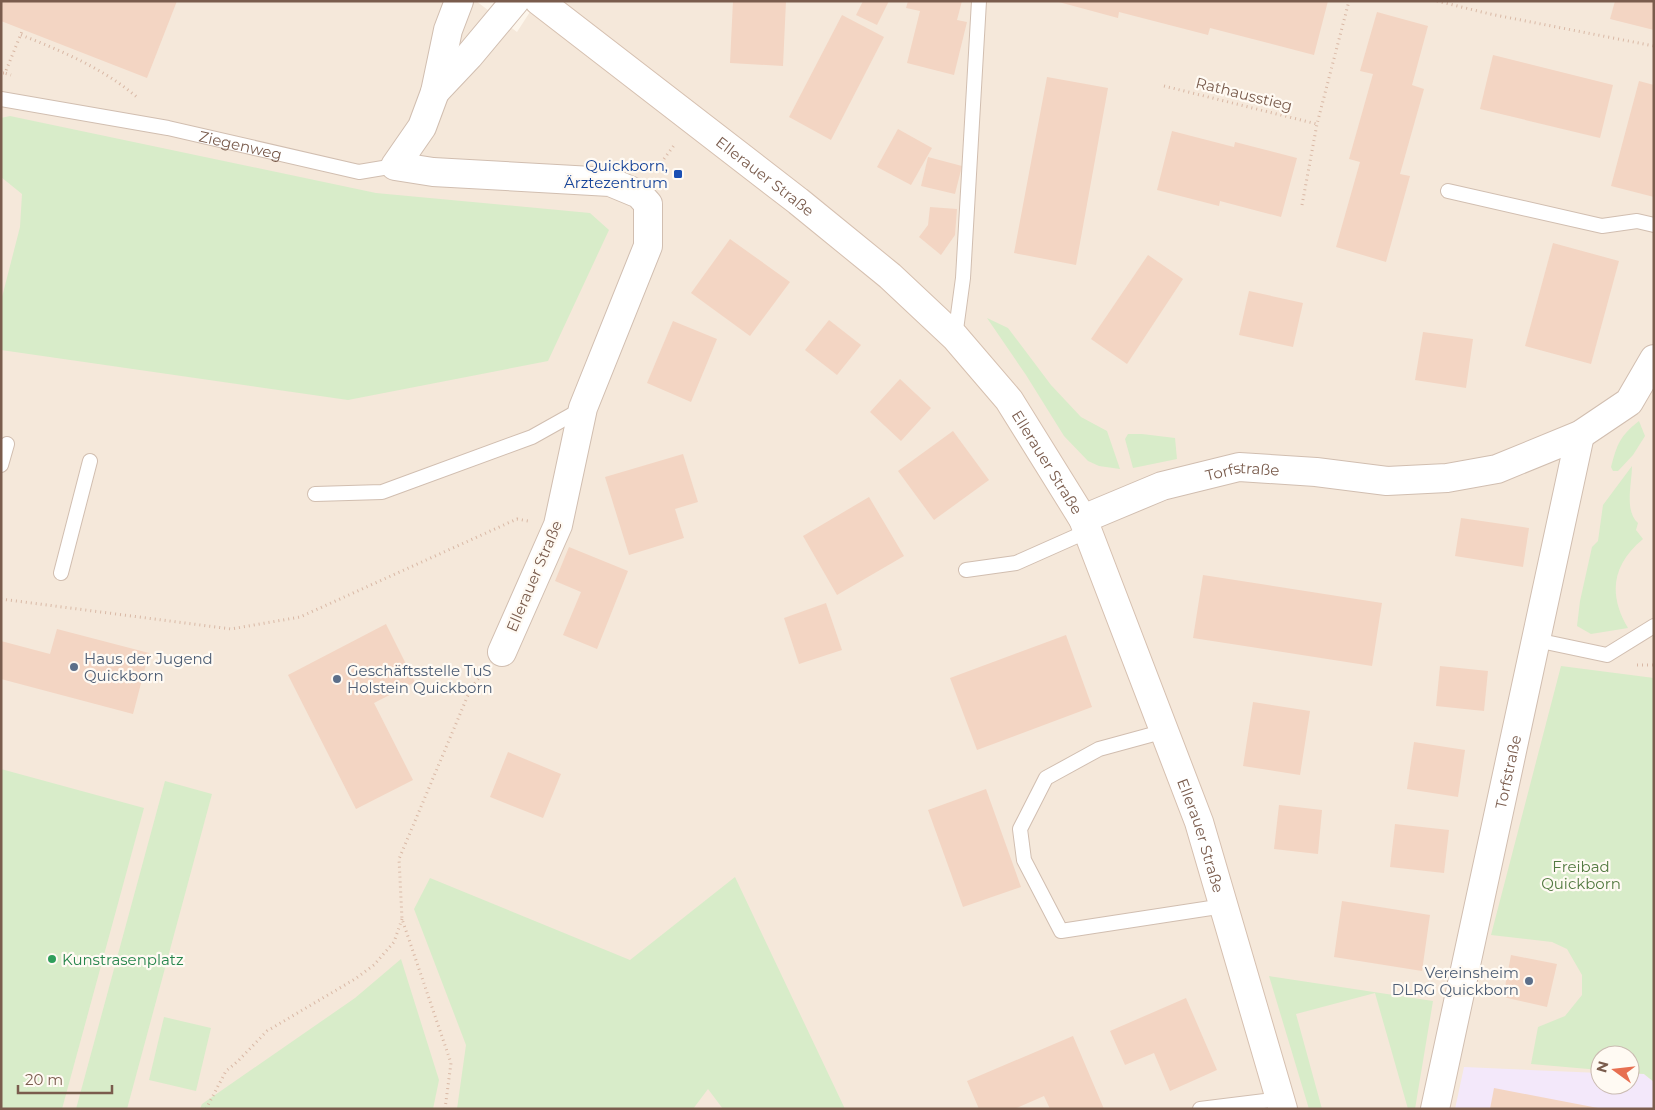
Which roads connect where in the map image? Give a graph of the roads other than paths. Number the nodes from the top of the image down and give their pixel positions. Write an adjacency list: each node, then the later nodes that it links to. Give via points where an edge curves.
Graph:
1 (460, 1): 5 (street, via 448,30)
2 (515, 1): 5 (street)
3 (539, 1): 10 (street, Ellerauer Straße, via 798,201 890,276)
4 (979, 1): 10 (lane, via 963,278)
5 (435, 92): 7 (street, via 422,127)
6 (1, 98): 7 (lane, Ziegenweg, via 168,128 359,172)
7 (395, 166): 12 (street, Ellerauer Straße, via 433,172 610,182 639,194 648,204 648,246)
8 (1448, 191): 9 (lane, via 1602,226 1637,221)
9 (1654, 226)
10 (955, 337): 18 (street, Ellerauer Straße, via 1009,400)
11 (1654, 359): 13 (street, Torfstraße, via 1629,402)
12 (583, 408): 17 (lane, via 532,437 382,492); 23 (street, Ellerauer Straße, via 558,525)
13 (1580, 434): 18 (street, Torfstraße, via 1497,469 1447,478 1387,481 1239,467 1162,486); 22 (street, Torfstraße)
14 (7, 444): 16 (lane)
15 (90, 461): 20 (lane)
16 (1, 464)
17 (315, 494)
18 (1086, 525): 19 (lane, via 1016,563); 24 (street, Ellerauer Straße)
19 (966, 570)
20 (61, 573)
21 (1654, 626): 22 (lane, via 1607,656)
22 (1536, 640): 28 (street, Torfstraße)
23 (502, 652)
24 (1165, 731): 25 (street, Ellerauer Straße); 25 (lane, via 1099,749 1046,778 1020,829 1024,860 1061,931)
25 (1224, 906): 26 (street, Ellerauer Straße)
26 (1282, 1104): 27 (lane)
27 (1200, 1109)
28 (1435, 1109)

